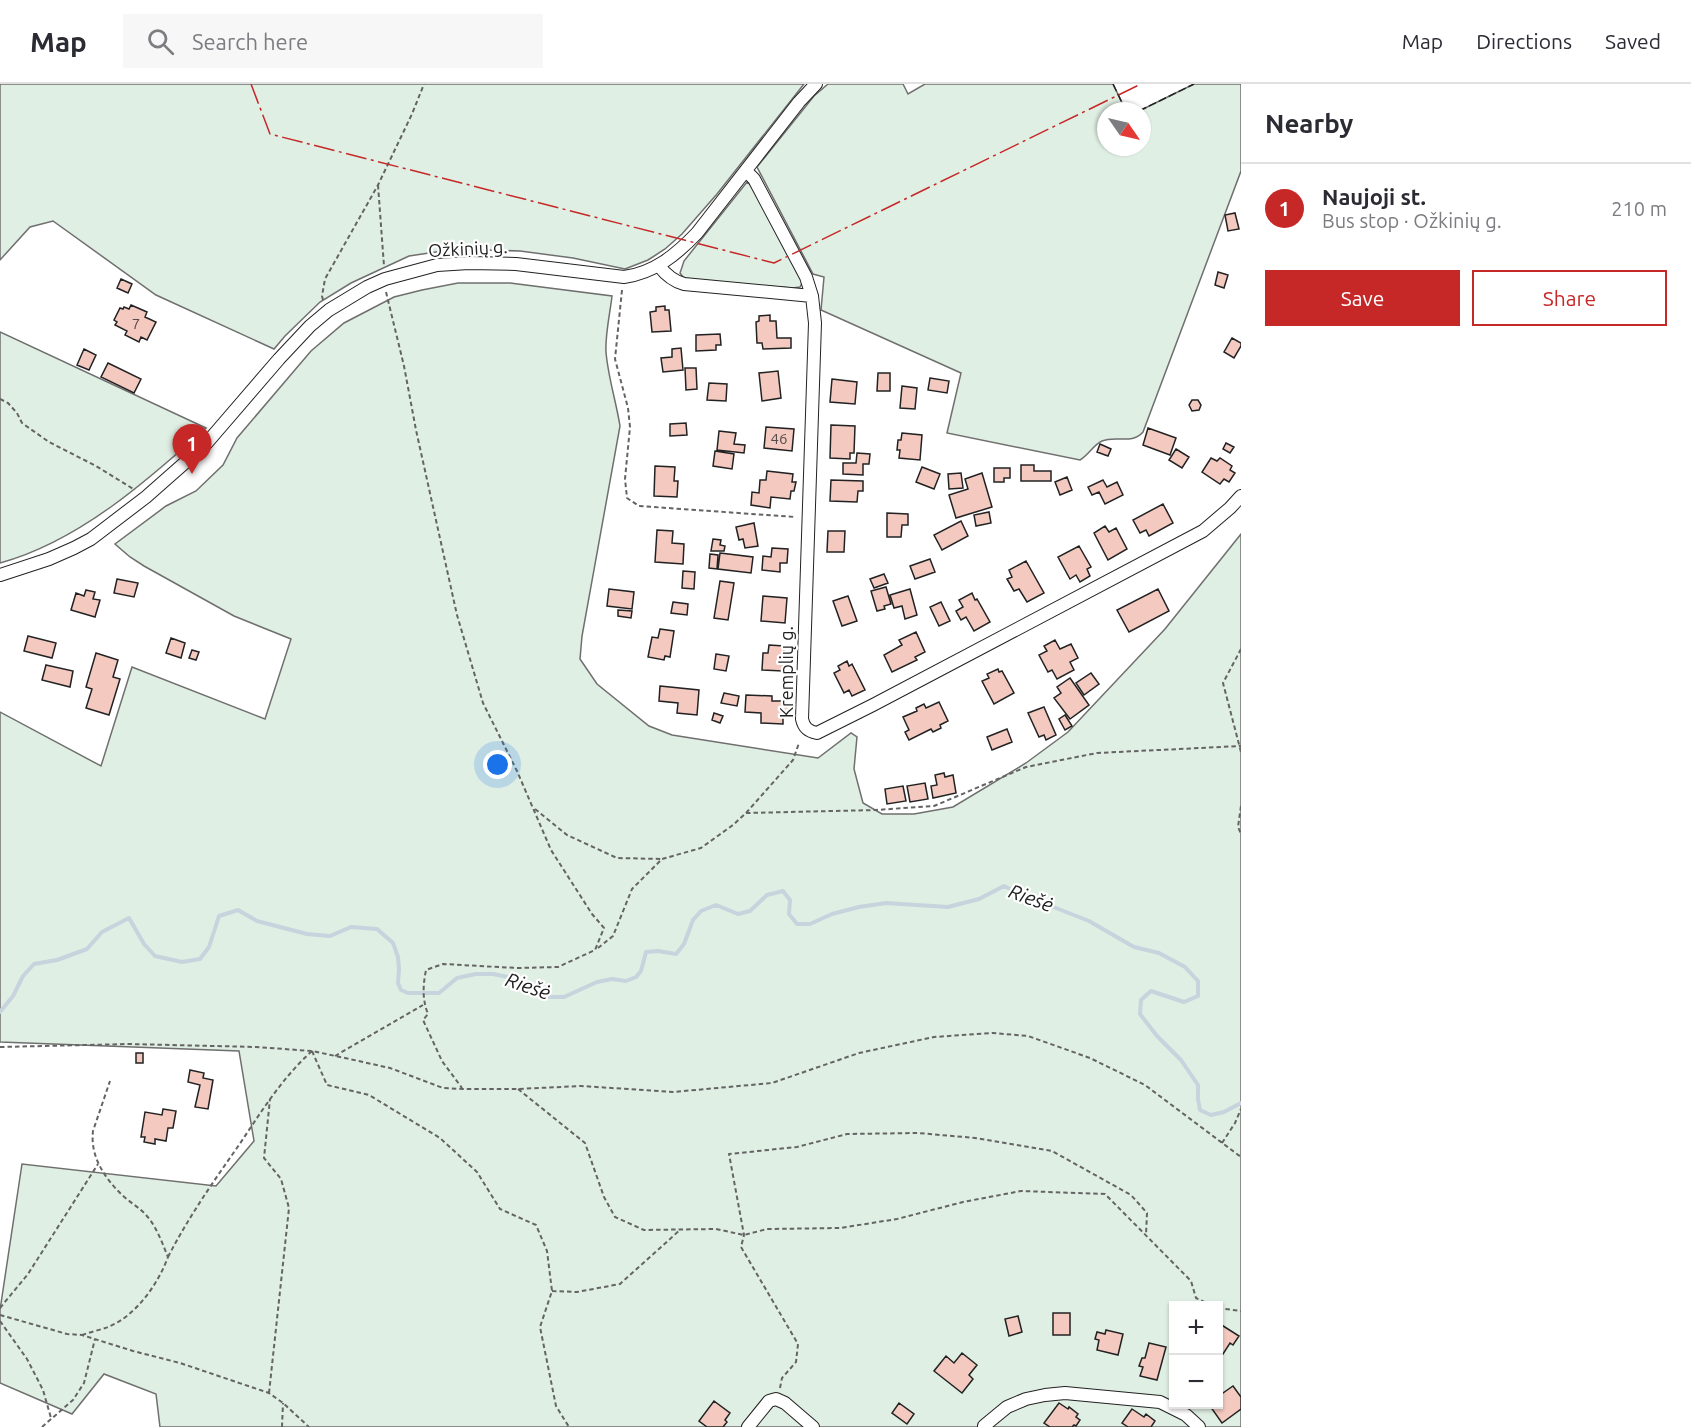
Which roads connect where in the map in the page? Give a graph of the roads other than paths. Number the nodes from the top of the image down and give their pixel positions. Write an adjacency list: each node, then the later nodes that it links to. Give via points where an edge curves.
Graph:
1 (816, 84): 2 (street, Ožkinių g.)
2 (746, 171): 3 (street, Ožkinių g., via 697,233); 4 (street, Kremplių g., via 754,179 806,277)
3 (659, 266): 4 (street, via 675,282 684,284); 6 (street, Ožkinių g., via 624,277 516,264 469,263 437,265 385,279 349,297 310,326 205,445 146,497 91,539 49,559)
4 (812, 296): 5 (street, Kremplių g., via 815,323 802,719 810,732 817,733 883,700 1203,531)
5 (1241, 496)
6 (0, 575)
7 (984, 1426): 10 (street, via 1007,1407 1026,1399 1065,1393 1160,1402 1186,1415)
8 (748, 1427): 9 (street, via 769,1401 776,1399)
9 (813, 1427)
10 (1199, 1427)

